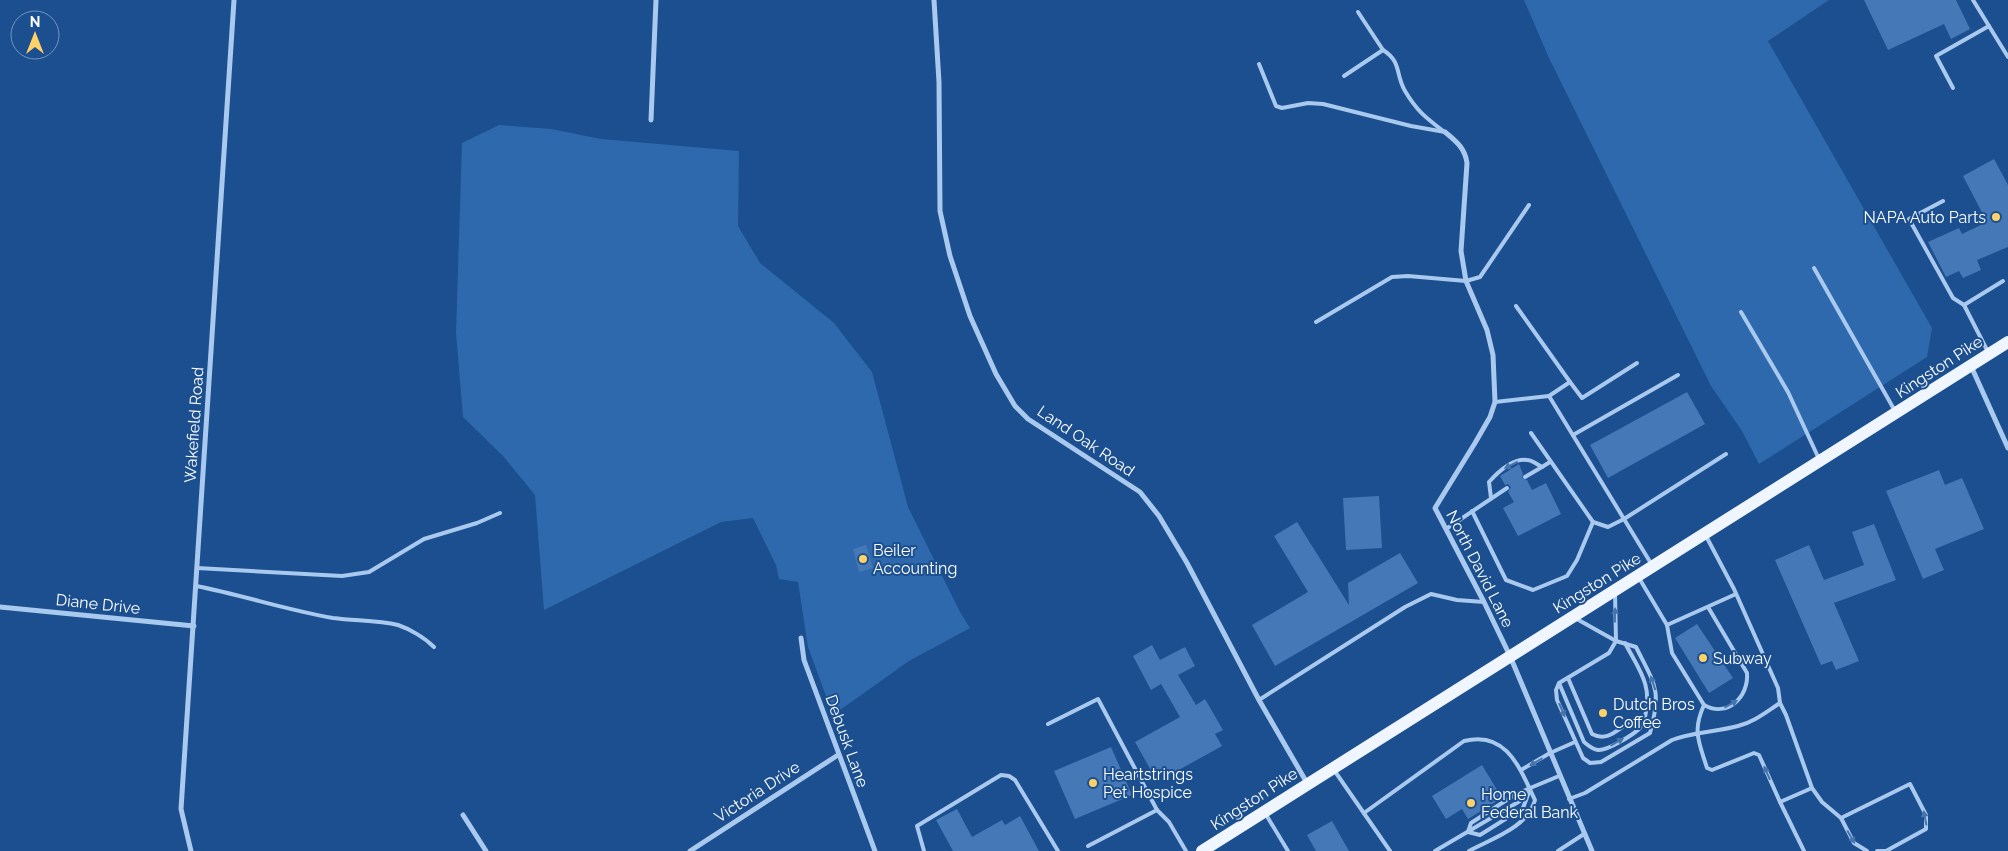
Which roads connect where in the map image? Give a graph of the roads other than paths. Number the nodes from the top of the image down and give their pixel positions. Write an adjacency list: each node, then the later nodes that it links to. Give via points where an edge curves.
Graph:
1 (234, 0): 49 (street, Wakefield Road)
2 (656, 0): 12 (street)
3 (934, 0): 67 (street, Land Oak Road, via 939,82 940,211 950,256 970,316 996,374 1015,406 1028,419 1140,492 1184,557)
4 (1973, 0): 6 (lane)
5 (1358, 12): 7 (lane)
6 (1989, 26): 8 (lane); 11 (lane, via 1936,56)
7 (1383, 50): 10 (lane); 13 (lane, via 1396,62 1403,88 1418,111)
8 (2008, 57)
9 (1259, 64): 13 (lane, via 1276,106 1323,104)
10 (1344, 76)
11 (1953, 88)
12 (651, 120)
13 (1445, 132): 17 (street, North David Lane, via 1466,155 1461,251)
14 (1942, 201): 19 (lane, via 1909,219 1953,298)
15 (1528, 205): 17 (lane, via 1486,270 1480,277)
16 (1814, 268): 31 (lane)
17 (1466, 281): 22 (lane, via 1392,277); 30 (street, North David Lane, via 1487,330 1493,355)
18 (2003, 281): 19 (lane)
19 (1964, 305): 24 (lane)
20 (1516, 306): 28 (lane)
21 (1741, 312): 36 (lane, via 1788,392)
22 (1316, 322)
23 (2008, 342): 24 (main road, Kingston Pike)
24 (1989, 354): 26 (main road, Kingston Pike)
25 (1637, 363): 28 (lane, via 1582,398)
26 (1971, 366): 31 (main road, Kingston Pike); 34 (street)
27 (1678, 375): 33 (lane)
28 (1570, 382): 29 (lane)
29 (1549, 396): 30 (lane); 33 (lane)
30 (1495, 402): 46 (street, North David Lane, via 1490,417 1435,508)
31 (1896, 413): 36 (main road, Kingston Pike)
32 (1531, 433): 37 (lane)
33 (1573, 435): 44 (lane)
34 (2008, 448)
35 (1726, 454): 44 (lane)
36 (1820, 461): 47 (main road, Kingston Pike)
37 (1550, 462): 38 (lane); 45 (lane)
38 (1542, 467): 39 (lane); 41 (lane, one-way to 41, via 1528,460 1518,461 1499,471 1489,482)
39 (1525, 477)
40 (1507, 488): 41 (lane)
41 (1491, 498): 42 (lane)
42 (1472, 511): 45 (lane, via 1506,580 1532,590 1567,576); 46 (lane)
43 (500, 513): 49 (lane, via 476,524 424,539 370,572 342,576)
44 (1624, 519): 45 (lane, via 1608,527); 48 (lane)
45 (1592, 522)
46 (1446, 529): 54 (street, North David Lane)
47 (1705, 534): 48 (main road, Kingston Pike); 53 (lane)
48 (1653, 567): 50 (main road, Kingston Pike)
49 (197, 568): 51 (street, Wakefield Road)
50 (1638, 576): 52 (main road, Kingston Pike); 59 (lane)
51 (196, 586): 58 (street, Wakefield Road); 63 (lane, via 334,618 400,626)
52 (1616, 590): 57 (main road, Kingston Pike); 61 (lane, one-way to 52)
53 (1736, 594): 56 (lane); 68 (lane, via 1778,688)
54 (1484, 602): 64 (street, North David Lane); 67 (lane, via 1431,594)
55 (0, 607): 58 (street, Diane Drive)
56 (1708, 607): 59 (lane); 69 (lane, one-way to 56, via 1728,708 1742,698 1748,682 1747,673)
57 (1574, 616): 61 (lane); 64 (main road, Kingston Pike)
58 (194, 626): 92 (street, Wakefield Road, via 181,809)
59 (1667, 626): 69 (lane, via 1672,653)
60 (801, 638): 75 (street, Debusk Lane, via 804,660)
61 (1616, 641): 62 (lane); 65 (lane, via 1609,653)
62 (1625, 643): 70 (lane, via 1647,685); 73 (lane, one-way to 62, via 1583,758 1590,763 1601,762 1650,733 1656,711 1654,681 1636,647)
63 (434, 647)
64 (1510, 656): 74 (street, North David Lane); 76 (main road, Kingston Pike)
65 (1568, 678): 66 (lane); 70 (lane, via 1592,734 1599,738)
66 (1559, 683): 70 (lane, one-way to 70, via 1584,742 1591,748 1600,750 1612,746 1636,731); 73 (lane, one-way to 73, via 1557,700)
67 (1258, 700): 79 (street, Land Oak Road)
68 (1780, 703): 72 (lane, via 1739,726); 80 (lane)
69 (1704, 705): 72 (lane)
70 (1645, 716)
71 (1048, 724): 84 (lane, via 1098,699)
72 (1696, 734): 82 (lane, via 1672,740 1585,793); 83 (lane, one-way to 72, via 1759,755 1754,753 1712,770 1707,768)
73 (1575, 742): 74 (lane)
74 (1550, 753): 77 (lane, one-way to 77); 78 (street, North David Lane)
75 (838, 755): 94 (street, Victoria Drive); 95 (street, Debusk Lane)
76 (1333, 768): 79 (main road, Kingston Pike); 86 (lane)
77 (1521, 770): 81 (lane); 86 (lane, via 1502,746 1483,739 1464,741)
78 (1559, 776): 81 (lane); 82 (street, North David Lane)
79 (1307, 784): 85 (main road, Kingston Pike)
80 (1812, 788): 83 (lane); 88 (lane, via 1822,802)
81 (1530, 790): 89 (lane, via 1520,801); 89 (lane, via 1516,794 1471,823); 89 (lane, via 1523,808 1480,835); 103 (lane, via 1535,800 1526,819)
82 (1569, 799): 90 (street, North David Lane)
83 (1780, 802): 106 (lane)
84 (1157, 810): 91 (lane); 98 (lane, via 1169,822)
85 (1264, 811): 99 (main road, Kingston Pike); 100 (lane)
86 (1364, 813): 101 (lane)
87 (463, 815): 93 (street)
88 (1841, 818): 107 (lane, one-way to 107, via 1854,843); 108 (lane, one-way to 88, via 1886,851 1926,829 1926,815 1910,784)
89 (1468, 832): 102 (lane)
90 (1584, 834): 104 (lane); 105 (street, North David Lane)
91 (1088, 846)
92 (191, 851)
93 (486, 851)
94 (690, 851)
95 (875, 851)
96 (924, 851): 97 (lane, via 917,826 1001,775 1015,780)
97 (1058, 851)
98 (1186, 851)
99 (1202, 851)
100 (1288, 851)
101 (1390, 851)
102 (1434, 851)
103 (1469, 851)
104 (1558, 851)
105 (1592, 851)
106 (1804, 851)
107 (1867, 851)
108 (1877, 851)

